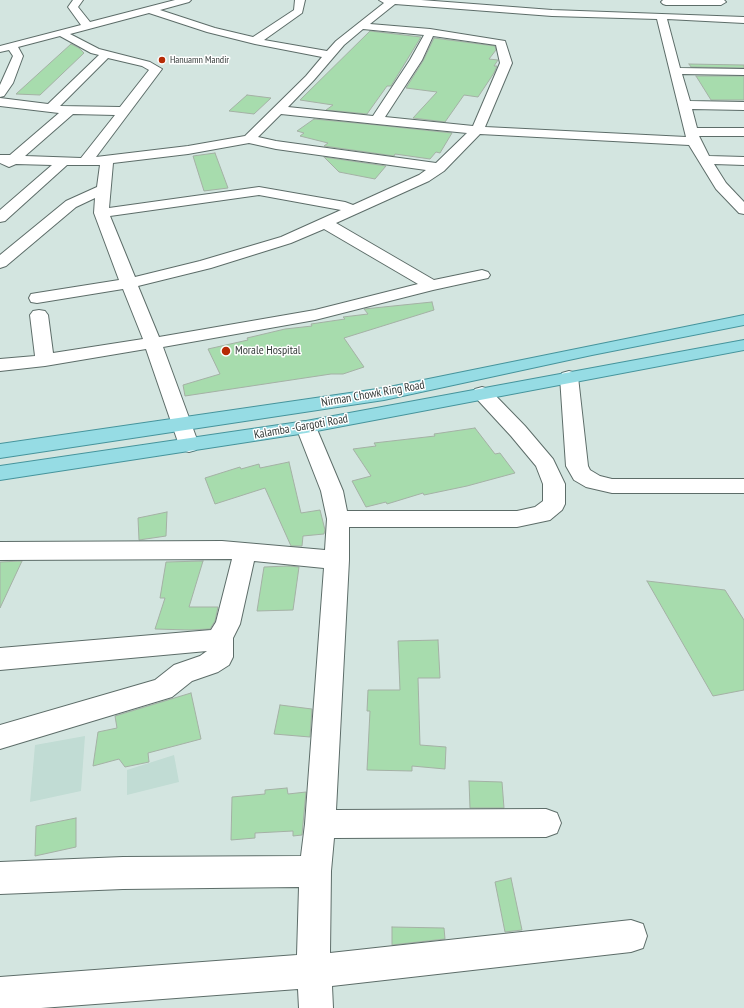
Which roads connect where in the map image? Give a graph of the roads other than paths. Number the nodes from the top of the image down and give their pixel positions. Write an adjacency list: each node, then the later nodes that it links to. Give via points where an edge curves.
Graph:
1 (78, 0): 17 (street, via 73,7)
2 (186, 0): 11 (street)
3 (300, 0): 20 (street, via 299,11)
4 (388, 0): 12 (street); 16 (street)
5 (668, 1): 6 (street); 7 (street)
6 (718, 1): 10 (street)
7 (653, 2)
8 (555, 3): 12 (street, via 548,3)
9 (606, 3): 13 (street)
10 (732, 6)
11 (151, 10): 17 (street); 20 (street, via 211,30)
12 (552, 13): 13 (street)
13 (612, 14): 14 (street)
14 (661, 16): 15 (street); 26 (street)
15 (744, 20)
16 (360, 26): 18 (street); 24 (street)
17 (88, 27): 19 (street)
18 (430, 32): 36 (street, via 416,60); 37 (street, via 501,43 506,63)
19 (61, 33): 21 (street); 23 (street)
20 (255, 41): 24 (street)
21 (12, 46): 22 (street); 28 (street, via 18,56)
22 (0, 49)
23 (106, 54): 32 (street); 35 (street, via 156,69)
24 (329, 55): 34 (street)
25 (744, 72): 26 (street)
26 (677, 77): 27 (street); 30 (street)
27 (744, 83)
28 (0, 93)
29 (0, 102): 32 (street)
30 (685, 105): 31 (street); 39 (street)
31 (744, 106)
32 (51, 108): 33 (street)
33 (70, 110): 35 (street); 42 (street)
34 (278, 110): 36 (street); 40 (street)
35 (124, 111): 47 (street)
36 (377, 120): 37 (street)
37 (478, 130): 39 (street, via 609,137); 48 (street)
38 (744, 132): 39 (street)
39 (693, 136): 44 (street)
40 (249, 139): 43 (street, via 188,150); 48 (street)
41 (0, 159): 42 (street)
42 (15, 159): 45 (street); 49 (street)
43 (106, 160): 47 (street); 50 (street)
44 (704, 160): 46 (street); 51 (street, via 721,186)
45 (64, 161): 47 (street); 55 (street)
46 (744, 161)
47 (85, 162)
48 (439, 168): 53 (street, via 424,178)
49 (0, 169)
50 (104, 189): 54 (street); 57 (street, via 71,204)
51 (738, 198): 52 (street)
52 (744, 210)
53 (352, 211): 54 (street, via 344,206 259,191); 56 (street)
54 (101, 213): 59 (street)
55 (0, 218)
56 (325, 223): 59 (street, via 286,240 213,263); 60 (street)
57 (0, 263)
58 (482, 275): 60 (street)
59 (130, 283): 62 (street); 64 (street, via 38,306)
60 (432, 285): 62 (street, via 315,315)
61 (744, 320): 68 (main road, Nirman Chowk Ring Road, via 384,394)
62 (153, 343): 64 (street); 68 (street)
63 (744, 345): 66 (main road, Kalamba -Gargoti Road)
64 (45, 360): 65 (street)
65 (0, 365)
66 (569, 377): 67 (main road, Kalamba -Gargoti Road); 73 (street, via 577,466 582,474 603,484)
67 (482, 393): 69 (main road, Kalamba -Gargoti Road); 74 (street, via 546,464 554,484 554,504 542,514 517,519)
68 (182, 424): 70 (street); 71 (main road, Nirman Chowk Ring Road)
69 (306, 427): 70 (main road, Kalamba -Gargoti Road); 74 (street, via 332,491)
70 (189, 445): 72 (main road, Kalamba -Gargoti Road)
71 (0, 452)
72 (0, 474)
73 (744, 486)
74 (338, 519): 77 (street)
75 (0, 551): 76 (street)
76 (245, 552): 77 (street); 78 (street, via 226,631)
77 (337, 560): 82 (street)
78 (220, 637): 79 (street, via 212,640); 80 (street, via 220,657 209,664 183,673 163,689)
79 (0, 658)
80 (0, 737)
81 (546, 823): 82 (street)
82 (320, 824): 83 (street)
83 (315, 871): 84 (street, via 123,873); 86 (street)
84 (0, 878)
85 (631, 936): 86 (street)
86 (314, 971): 87 (street); 88 (street)
87 (0, 994)
88 (316, 1008)

